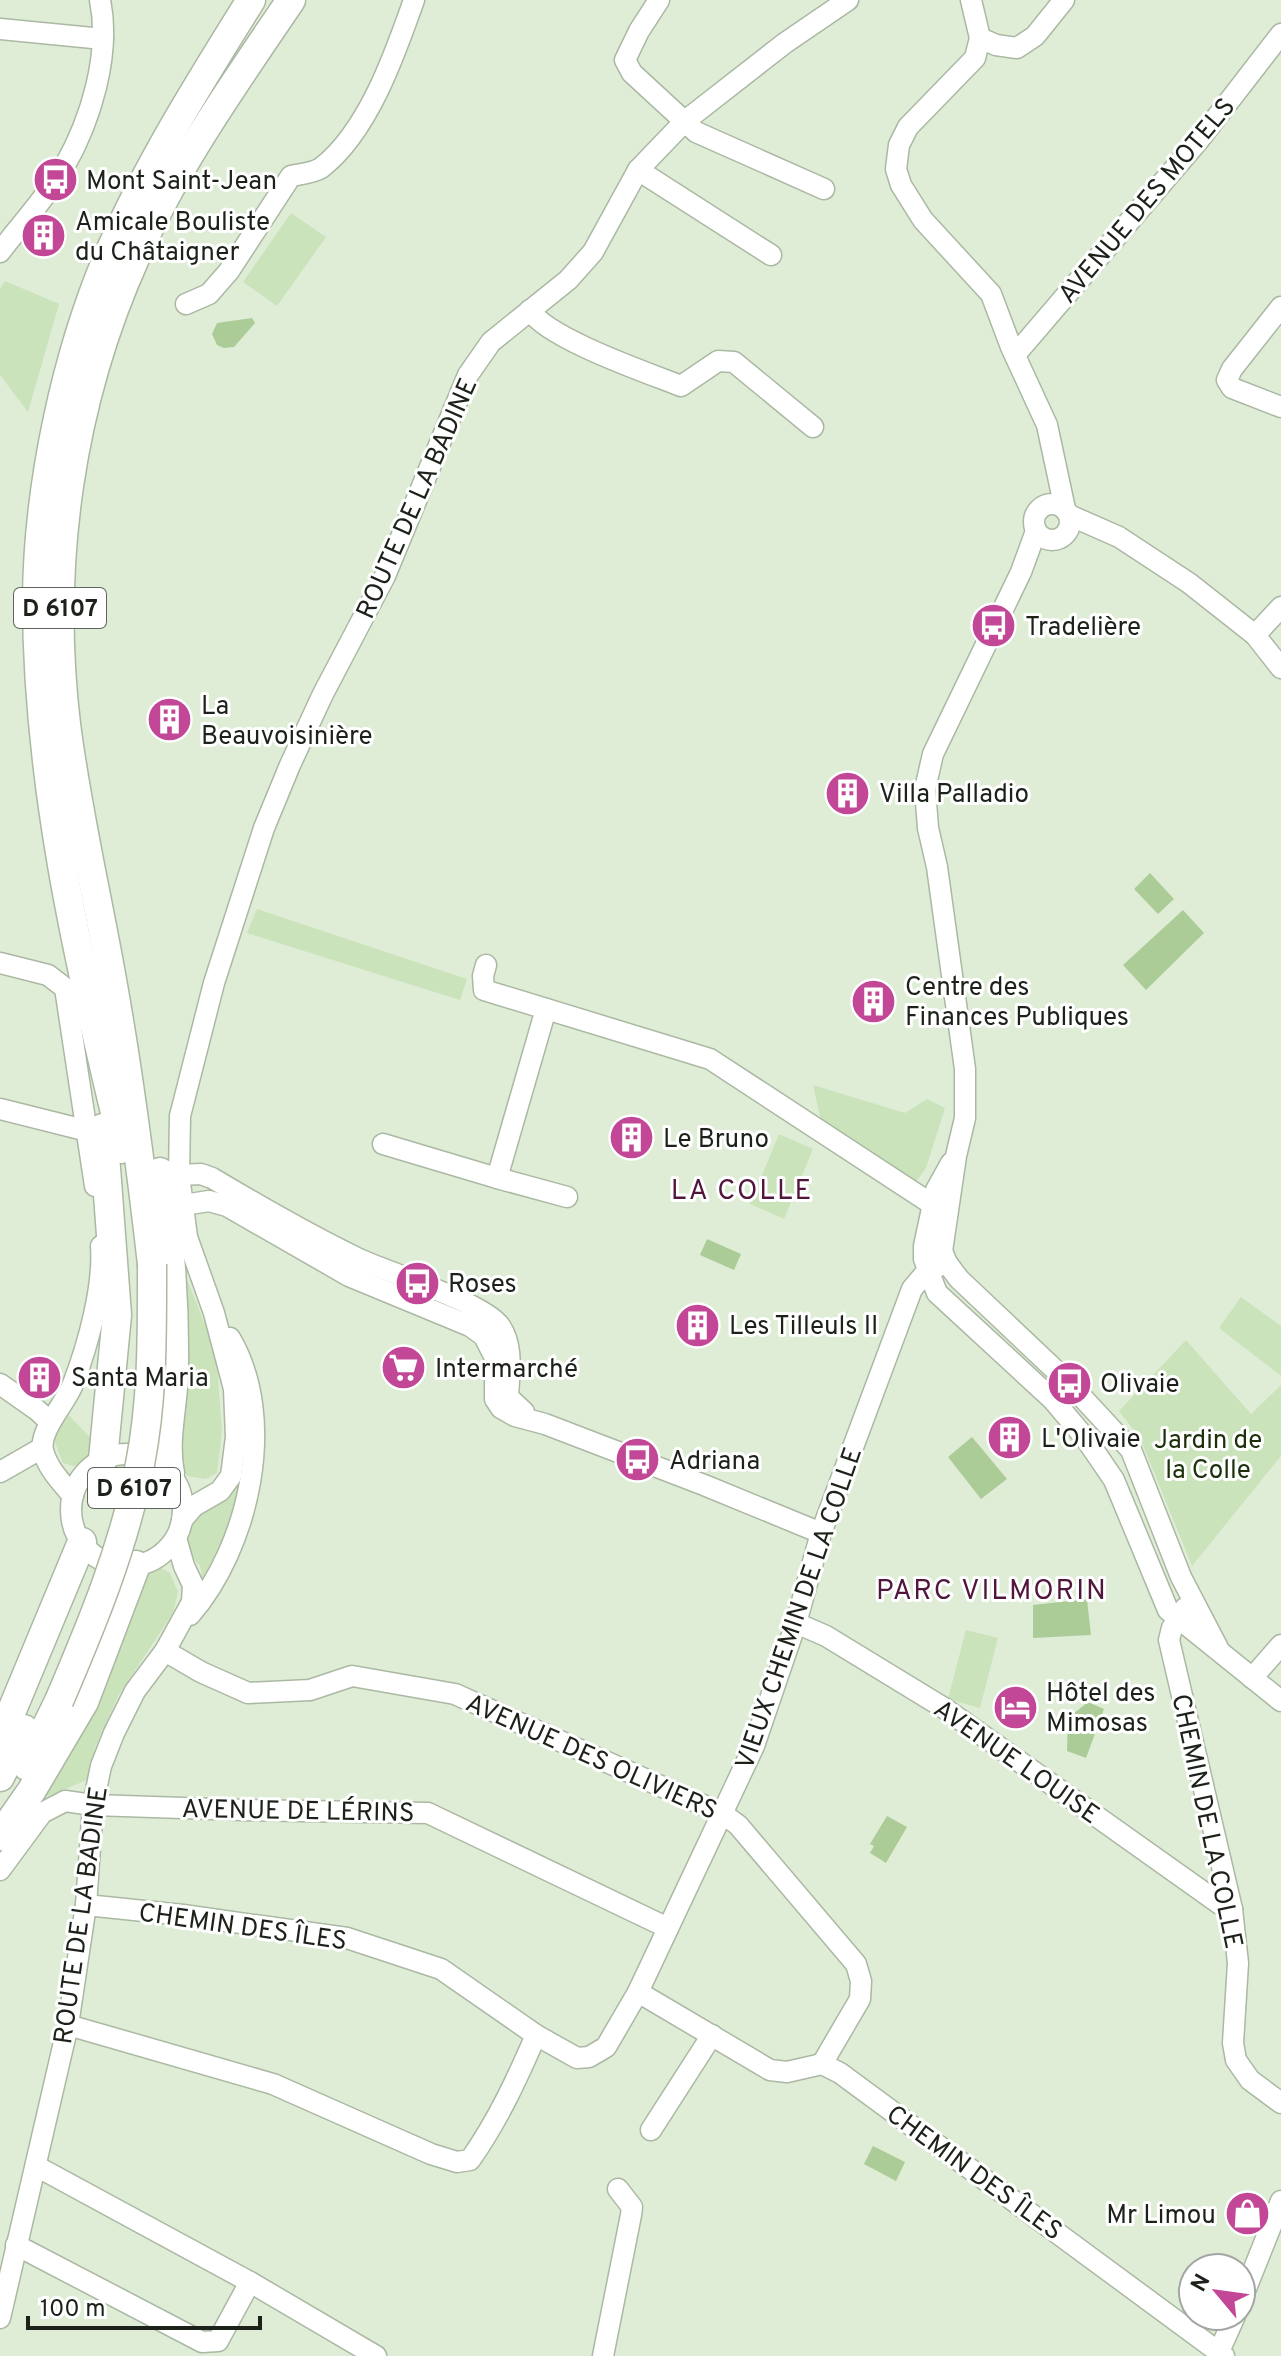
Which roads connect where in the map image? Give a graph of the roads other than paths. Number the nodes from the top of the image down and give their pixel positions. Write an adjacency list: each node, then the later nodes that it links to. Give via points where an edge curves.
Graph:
1 (100, 0): 11 (street)
2 (251, 0): 31 (highway, D 6107, via 154,163 112,248 74,354 51,453 37,599 43,727)
3 (291, 0): 30 (highway, D 6107, via 178,172 135,258 99,357 73,452 59,595 66,723)
4 (414, 0): 18 (street, via 391,67 350,138 319,170 291,176 229,271 209,294)
5 (659, 0): 13 (street, via 625,60 632,73)
6 (848, 0): 13 (street, ROUTE DE LA BADINE)
7 (971, 0): 10 (street)
8 (1064, 0): 10 (street, via 1035,36 1017,48)
9 (0, 29): 11 (street)
10 (980, 38): 21 (street, via 975,58 908,127 896,169 923,220 991,294)
11 (103, 39): 16 (street, via 93,97 75,146)
12 (1279, 41): 21 (street, AVENUE DES MOTELS)
13 (685, 121): 14 (street, ROUTE DE LA BADINE); 15 (street, via 696,132)
14 (638, 170): 17 (street); 20 (street, ROUTE DE LA BADINE, via 593,252)
15 (824, 189)
16 (0, 252)
17 (771, 255)
18 (186, 304)
19 (1281, 307): 22 (street, via 1227,380 1232,388)
20 (530, 310): 23 (street, via 556,332 681,386 718,361 734,362); 36 (street, ROUTE DE LA BADINE, via 491,342 468,375 385,576 318,704 264,828 214,983 180,1116)
21 (1015, 355): 24 (street, via 1047,425)
22 (1281, 407)
23 (813, 427)
24 (1057, 517): 26 (street, via 1102,529 1136,547); 40 (street, via 1028,559 933,754 925,789 965,1069 965,1118 956,1156 946,1169)
25 (1281, 607): 26 (street)
26 (1255, 635): 27 (street)
27 (1281, 668)
28 (0, 963): 34 (street, via 48,975 65,988)
29 (486, 965): 32 (street, via 484,990)
30 (112, 977): 41 (highway, D 6107, via 136,1122); 52 (highway, via 141,1068 167,1219 175,1343 166,1453)
31 (85, 989): 41 (highway, D 6107, via 119,1129); 50 (highway, via 107,1155 117,1315)
32 (546, 1009): 37 (street); 40 (street, via 710,1059)
33 (0, 1109): 34 (street)
34 (88, 1131): 46 (street, via 102,1260 92,1322 73,1385)
35 (383, 1144): 37 (street)
36 (179, 1175): 39 (street, ROUTE DE LA BADINE); 43 (street, via 212,1178)
37 (497, 1178): 38 (street)
38 (567, 1197)
39 (183, 1205): 43 (street, via 209,1201 227,1206); 44 (street, ROUTE DE LA BADINE, via 187,1237)
40 (941, 1205): 42 (street, via 924,1246)
41 (143, 1264): 70 (highway, D 6107, via 122,1461 100,1548)
42 (937, 1266): 47 (street, via 959,1279); 48 (street, via 937,1293 1053,1400); 56 (street, VIEUX CHEMIN DE LA COLLE, via 912,1289)
43 (353, 1267): 56 (street, via 484,1336 495,1358 495,1399 515,1416)
44 (214, 1313): 54 (street, ROUTE DE LA BADINE, via 234,1389 236,1437 231,1476); 65 (street, ROUTE DE LA BADINE, via 240,1355 254,1453 236,1535 211,1587)
45 (0, 1384): 46 (street)
46 (50, 1422): 49 (street)
47 (1106, 1422): 48 (street); 60 (street, via 1131,1450)
48 (1086, 1439): 61 (street, via 1114,1480)
49 (42, 1448): 51 (street); 53 (street, via 54,1474)
50 (103, 1459): 52 (street, via 139,1455 156,1462); 53 (street)
51 (0, 1472)
52 (175, 1484): 54 (street); 55 (street)
53 (77, 1487): 57 (street, via 73,1520)
54 (208, 1499): 55 (street, ROUTE DE LA BADINE, via 194,1506)
55 (179, 1529): 58 (street); 59 (street, ROUTE DE LA BADINE)
56 (821, 1533): 64 (street, VIEUX CHEMIN DE LA COLLE)
57 (82, 1542): 58 (street, via 105,1561 120,1565); 72 (highway)
58 (148, 1560): 59 (street); 77 (highway, via 84,1702)
59 (184, 1566): 65 (street, ROUTE DE LA BADINE, via 193,1585)
60 (1181, 1577): 61 (street); 62 (street)
61 (1156, 1586): 63 (street)
62 (1192, 1598): 63 (street, CHEMIN DE LA COLLE); 67 (street)
63 (1178, 1619): 67 (street); 80 (street, CHEMIN DE LA COLLE, via 1169,1640)
64 (796, 1623): 75 (street, VIEUX CHEMIN DE LA COLLE, via 754,1746); 80 (street, AVENUE LOUISE, via 944,1708)
65 (182, 1624): 68 (street, ROUTE DE LA BADINE)
66 (1281, 1645): 69 (street)
67 (1218, 1648): 69 (street)
68 (165, 1651): 74 (street, ROUTE DE LA BADINE, via 135,1691 114,1733); 75 (street, AVENUE DES OLIVIERS, via 248,1693 310,1690 352,1676 455,1694)
69 (1252, 1678): 71 (street)
70 (50, 1696): 73 (highway, D 6107); 76 (highway, D 6107)
71 (1281, 1701)
72 (0, 1739)
73 (0, 1777)
74 (93, 1805): 78 (street, AVENUE DE LÉRINS, via 65,1801 42,1813); 79 (street, ROUTE DE LA BADINE); 81 (street, AVENUE DE LÉRINS, via 428,1813)
75 (723, 1814): 81 (street, VIEUX CHEMIN DE LA COLLE); 87 (street, AVENUE DES OLIVIERS, via 856,1964 860,1999)
76 (0, 1815)
77 (0, 1836)
78 (0, 1870)
79 (86, 1905): 83 (street, ROUTE DE LA BADINE); 84 (street, CHEMIN DES ÎLES, via 347,1938 441,1969)
80 (1232, 1909): 88 (street, CHEMIN DE LA COLLE, via 1238,1963 1236,2060 1250,2080)
81 (668, 1928): 82 (street, VIEUX CHEMIN DE LA COLLE)
82 (638, 1992): 85 (street); 86 (street, VIEUX CHEMIN DE LA COLLE)
83 (68, 2025): 84 (street, via 273,2084 457,2162 470,2160 491,2130); 90 (street, ROUTE DE LA BADINE)
84 (536, 2035): 86 (street, CHEMIN DES ÎLES, via 577,2058)
85 (712, 2035): 87 (street, via 770,2070); 89 (street)
86 (606, 2047)
87 (822, 2064): 98 (street, CHEMIN DES ÎLES)
88 (1281, 2103)
89 (651, 2130)
90 (36, 2166): 93 (street, ROUTE DE LA BADINE); 95 (street)
91 (618, 2189): 100 (street, via 632,2207)
92 (1281, 2201): 94 (street)
93 (16, 2245): 95 (street, via 202,2342 218,2341); 96 (street, ROUTE DE LA BADINE)
94 (1257, 2261)
95 (250, 2282): 99 (street)
96 (0, 2318)
97 (1229, 2332): 98 (street)
98 (1220, 2355)
99 (376, 2356)
100 (603, 2356)

